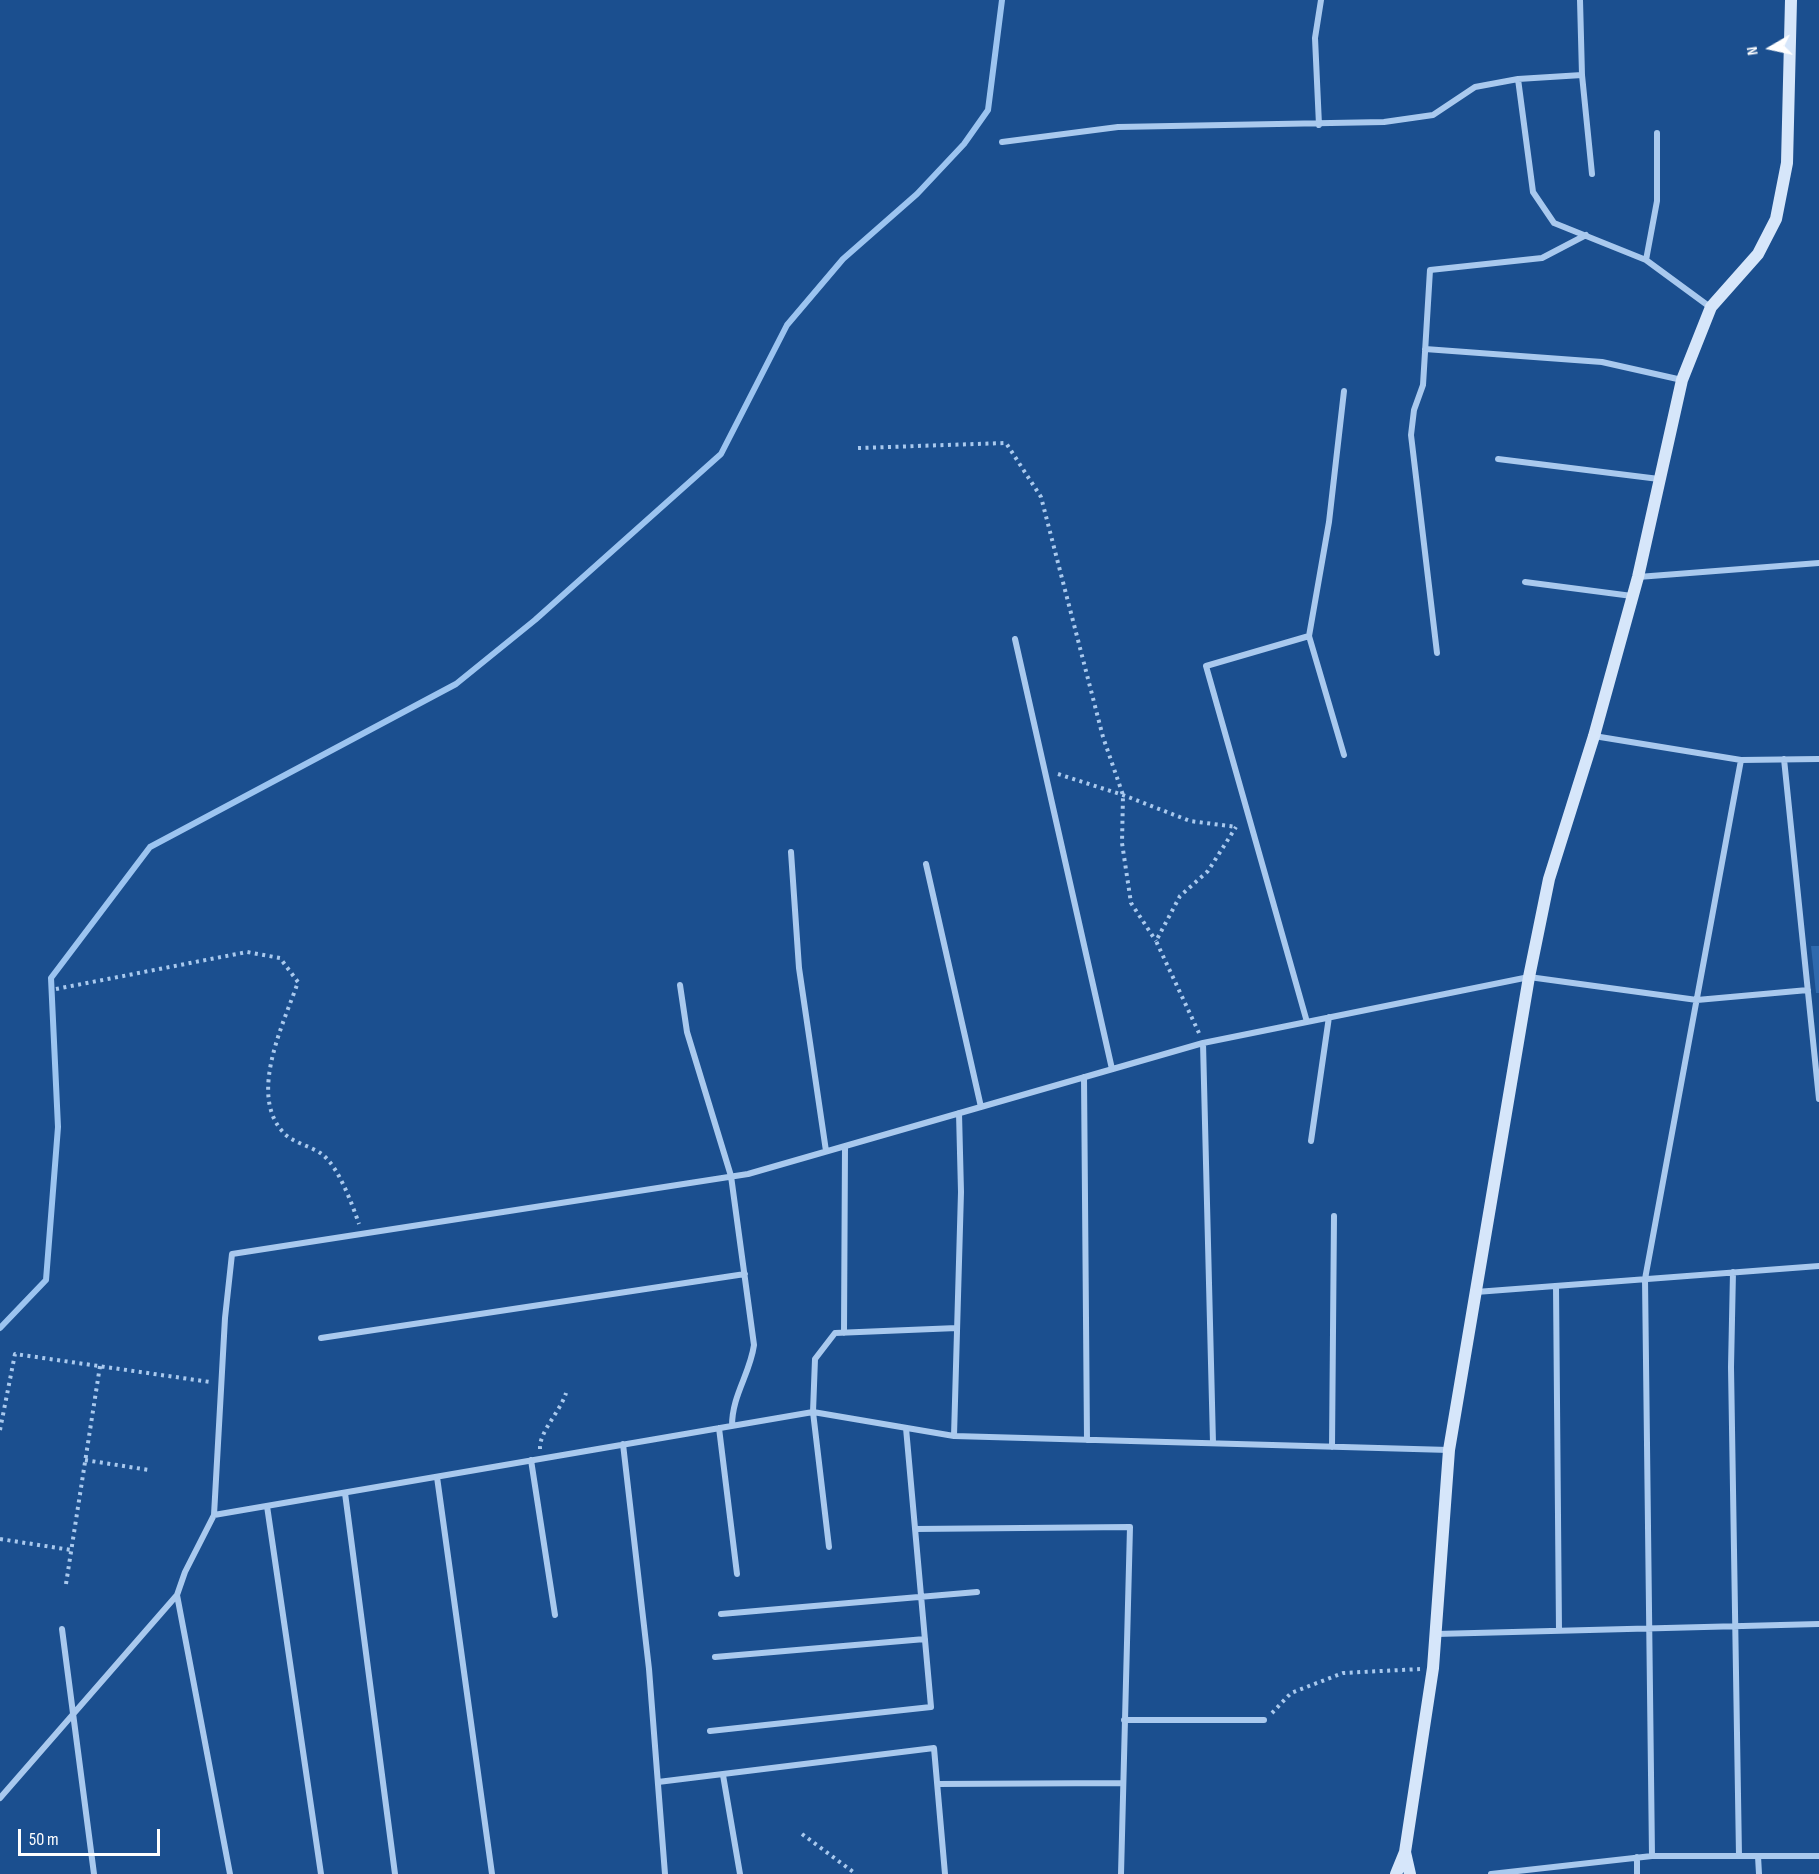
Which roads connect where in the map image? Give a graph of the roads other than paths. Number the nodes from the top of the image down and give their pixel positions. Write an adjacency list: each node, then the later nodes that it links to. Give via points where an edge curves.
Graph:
1 (1321, 0): 6 (street, via 1315,38)
2 (1580, 0): 4 (street)
3 (1791, 0): 12 (main road, via 1788,163 1776,219 1758,255)
4 (1582, 75): 5 (street); 9 (street)
5 (1518, 79): 6 (street, via 1475,87 1433,115); 10 (street, via 1533,192 1554,223)
6 (1319, 125): 8 (street, via 1118,127)
7 (1657, 133): 11 (street, via 1657,201)
8 (1002, 142)
9 (1592, 174)
10 (1586, 235): 11 (street); 13 (street, via 1542,258 1430,270)
11 (1646, 260): 12 (street)
12 (1711, 307): 14 (main road)
13 (1425, 350): 14 (street, via 1602,362); 24 (street, via 1423,385 1411,435)
14 (1682, 380): 17 (main road)
15 (1344, 391): 22 (street, via 1329,522)
16 (1498, 459): 17 (street)
17 (1659, 479): 19 (main road)
18 (1819, 563): 19 (street)
19 (1638, 577): 21 (main road)
20 (1525, 582): 21 (street)
21 (1632, 596): 25 (main road)
22 (1309, 636): 26 (street); 37 (street, via 1206,666)
23 (1015, 639): 39 (street)
24 (1437, 652)
25 (1594, 736): 29 (street); 32 (main road, via 1549,879)
26 (1344, 755)
27 (1784, 759): 28 (street); 29 (street); 34 (street)
28 (1819, 759)
29 (1741, 760): 35 (street)
30 (791, 852): 46 (street, via 799,968)
31 (926, 864): 42 (street)
32 (1529, 977): 35 (street); 36 (street); 54 (main road)
33 (680, 985): 47 (street, via 687,1032)
34 (1808, 990): 35 (street); 41 (street)
35 (1697, 1000): 52 (street)
36 (1329, 1017): 37 (street); 44 (street)
37 (1307, 1022): 38 (street)
38 (1203, 1043): 39 (street); 64 (street)
39 (1112, 1069): 40 (street)
40 (1084, 1077): 42 (street); 63 (street)
41 (1819, 1099)
42 (981, 1107): 43 (street)
43 (959, 1113): 45 (street); 55 (street)
44 (1311, 1141)
45 (845, 1146): 46 (street); 56 (street)
46 (826, 1151): 47 (street)
47 (731, 1176): 51 (street); 72 (street, via 232,1254)
48 (1334, 1216): 66 (street)
49 (1819, 1266): 50 (street)
50 (1733, 1272): 52 (street); 82 (street)
51 (745, 1274): 57 (street); 59 (street, via 754,1345 751,1362 734,1399)
52 (1645, 1279): 53 (street); 83 (street)
53 (1556, 1286): 54 (street); 85 (street)
54 (1475, 1292): 67 (main road)
55 (957, 1328): 56 (street); 62 (street)
56 (844, 1333): 58 (street, via 835,1333 814,1359)
57 (321, 1338)
58 (813, 1412): 59 (street); 61 (street); 74 (street)
59 (732, 1426): 60 (street)
60 (719, 1428): 65 (street); 75 (street)
61 (906, 1428): 62 (street); 73 (street)
62 (954, 1436): 63 (street)
63 (1087, 1440): 64 (street)
64 (1213, 1443): 66 (street)
65 (623, 1444): 68 (street); 94 (street)
66 (1332, 1447): 67 (street)
67 (1449, 1450): 86 (main road)
68 (531, 1460): 69 (street); 80 (street)
69 (437, 1477): 70 (street); 108 (street)
70 (345, 1493): 71 (street); 107 (street)
71 (267, 1506): 72 (street); 106 (street)
72 (214, 1515): 77 (street)
73 (915, 1529): 78 (street); 90 (street, via 1130,1527)
74 (829, 1547)
75 (737, 1574)
76 (977, 1592): 78 (street)
77 (177, 1595): 89 (street); 105 (street)
78 (921, 1598): 79 (street); 87 (street)
79 (721, 1614)
80 (555, 1616)
81 (1819, 1624): 82 (street)
82 (1734, 1626): 83 (street); 100 (street)
83 (1649, 1628): 85 (street); 99 (street)
84 (62, 1629): 89 (street)
85 (1559, 1630): 86 (street)
86 (1435, 1634): 98 (main road)
87 (925, 1639): 88 (street); 92 (street, via 931,1707)
88 (716, 1657)
89 (73, 1715): 97 (street); 104 (street)
90 (1124, 1720): 91 (street); 95 (street)
91 (1264, 1720)
92 (710, 1731)
93 (723, 1775): 94 (street); 96 (street, via 934,1748); 110 (street)
94 (658, 1782): 109 (street)
95 (1122, 1783): 96 (street); 112 (street)
96 (938, 1784): 111 (street)
97 (0, 1798)
98 (1405, 1852): 113 (main road); 114 (main road)
99 (1652, 1856): 100 (street); 103 (street)
100 (1739, 1856): 101 (street)
101 (1758, 1856): 102 (street); 117 (street)
102 (1819, 1856)
103 (1637, 1857): 115 (street); 116 (street)
104 (94, 1874)
105 (230, 1874)
106 (321, 1874)
107 (395, 1874)
108 (492, 1874)
109 (665, 1874)
110 (740, 1874)
111 (945, 1874)
112 (1121, 1874)
113 (1396, 1874)
114 (1410, 1874)
115 (1491, 1874)
116 (1637, 1874)
117 (1759, 1874)

